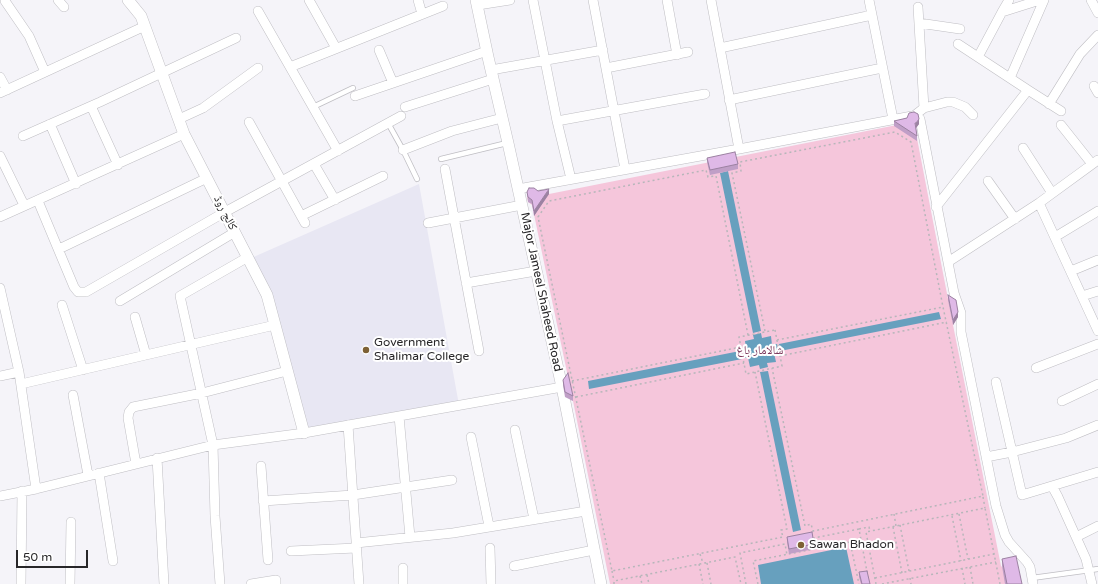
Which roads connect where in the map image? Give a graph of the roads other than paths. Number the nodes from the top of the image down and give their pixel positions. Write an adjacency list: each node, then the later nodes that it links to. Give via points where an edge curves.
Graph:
1 (130, 0): 24 (street, کالج روڈ)
2 (309, 0): 29 (street)
3 (418, 0): 21 (street)
4 (510, 0): 15 (street)
5 (533, 0): 37 (street)
6 (593, 0): 32 (street)
7 (667, 0): 35 (street)
8 (711, 0): 30 (street)
9 (869, 0): 22 (street)
10 (1008, 0): 19 (street)
11 (1040, 0): 19 (street)
12 (1044, 0): 46 (street)
13 (1090, 0): 20 (street)
14 (4, 2): 42 (street, via 29,36)
15 (477, 3): 33 (street, Major Jameel Shaheed Road)
16 (443, 6): 21 (street)
17 (918, 7): 23 (street)
18 (258, 11): 38 (street)
19 (1002, 12): 36 (street)
20 (1098, 13)
21 (422, 14): 29 (street)
22 (872, 15): 30 (street); 41 (street)
23 (919, 23): 25 (street); 57 (street)
24 (145, 26): 42 (street); 43 (street, کالج روڈ)
25 (960, 29)
26 (1098, 35): 53 (street, via 1080,54)
27 (236, 38): 43 (street)
28 (958, 44): 36 (street)
29 (336, 48): 38 (street)
30 (720, 48): 52 (street)
31 (379, 50): 47 (street)
32 (603, 50): 37 (street); 40 (street)
33 (487, 51): 44 (street, Major Jameel Shaheed Road); 47 (street)
34 (688, 52): 35 (street)
35 (677, 54): 40 (street)
36 (978, 57): 46 (street)
37 (545, 60): 44 (street); 66 (street)
38 (290, 67): 55 (street)
39 (258, 68): 64 (street, via 203,108)
40 (606, 68): 58 (street)
41 (882, 68): 52 (street); 65 (street)
42 (45, 72): 49 (street)
43 (162, 73): 54 (street); 64 (street, کالج روڈ)
44 (492, 75): 56 (street); 63 (street, Major Jameel Shaheed Road)
45 (0, 77): 49 (street)
46 (1010, 78): 48 (street)
47 (393, 83): 50 (street)
48 (1028, 90): 53 (street); 99 (street)
49 (3, 91)
50 (354, 92): 55 (lane)
51 (704, 94): 58 (street)
52 (729, 100): 75 (street)
53 (1049, 104): 59 (street)
54 (91, 106): 68 (street); 81 (street)
55 (313, 107): 77 (street)
56 (405, 108)
57 (924, 108): 60 (street); 62 (street, via 952,102 965,107)
58 (614, 111): 66 (street); 84 (street)
59 (1061, 112)
60 (915, 115): 65 (street); 99 (street, via 920,119)
61 (401, 116): 69 (street)
62 (973, 116)
63 (502, 118): 73 (street, Major Jameel Shaheed Road); 76 (street, via 452,131)
64 (179, 120): 71 (street, کالج روڈ)
65 (893, 120): 75 (street)
66 (557, 121): 88 (street)
67 (249, 122): 89 (street)
68 (50, 124): 72 (street); 91 (street)
69 (388, 124): 76 (lane); 77 (street)
70 (1061, 125): 80 (street)
71 (184, 134): 81 (street); 86 (street, کالج روڈ)
72 (23, 136)
73 (508, 143): 79 (lane); 92 (street, Major Jameel Shaheed Road)
74 (1023, 148): 93 (street)
75 (739, 149): 84 (street)
76 (403, 150): 87 (lane)
77 (338, 151): 82 (street)
78 (0, 156): 97 (street)
79 (441, 159)
80 (1095, 162): 93 (street)
81 (118, 164): 91 (street)
82 (314, 164): 89 (street); 94 (street)
83 (445, 169): 103 (street)
84 (625, 169): 88 (street)
85 (383, 176): 94 (street)
86 (207, 178): 101 (street, کالج روڈ); 108 (street)
87 (417, 179)
88 (571, 179): 92 (street)
89 (282, 181): 94 (street, via 303,220); 101 (street)
90 (988, 181): 104 (street)
91 (76, 184): 95 (street)
92 (518, 189): 98 (street, Major Jameel Shaheed Road)
93 (1052, 193): 96 (street)
94 (335, 200)
95 (38, 201): 97 (street); 108 (street)
96 (1039, 202): 104 (street); 107 (street)
97 (25, 205): 102 (street)
98 (522, 205): 103 (street); 112 (street, Major Jameel Shaheed Road)
99 (936, 207): 111 (street)
100 (1098, 211): 107 (street)
101 (225, 212): 106 (street, کالج روڈ); 108 (street, via 86,292 78,292 74,287)
102 (0, 217)
103 (454, 218): 105 (street); 114 (street)
104 (1015, 219): 111 (street)
105 (428, 223)
106 (235, 232): 109 (street, کالج روڈ); 118 (street)
107 (1055, 237): 113 (street)
108 (59, 249)
109 (248, 257): 121 (street, کالج روڈ, via 267,295); 124 (street, via 180,296)
110 (1098, 260): 113 (street)
111 (948, 262): 147 (street, via 961,313 961,332)
112 (536, 270): 114 (street); 135 (street, Major Jameel Shaheed Road)
113 (1071, 271): 117 (street)
114 (466, 283): 125 (street)
115 (0, 288): 130 (street)
116 (1098, 291): 117 (street)
117 (1082, 296): 122 (street)
118 (120, 301)
119 (62, 304): 128 (street)
120 (135, 316): 126 (street)
121 (275, 325): 124 (street); 129 (street, کالج روڈ)
122 (1098, 331)
123 (1098, 344): 127 (street)
124 (191, 345): 126 (street); 136 (street)
125 (479, 350)
126 (146, 355): 128 (street)
127 (1036, 368)
128 (83, 370): 133 (street)
129 (287, 371): 136 (street); 143 (street, کالج روڈ)
130 (19, 372): 131 (street); 133 (street)
131 (0, 376)
132 (996, 382): 146 (street)
133 (21, 384): 157 (street)
134 (1098, 384): 138 (street)
135 (562, 387): 139 (street); 162 (street, Major Jameel Shaheed Road)
136 (202, 393): 145 (street); 149 (street, via 134,407 129,412)
137 (73, 395): 153 (street)
138 (1062, 400)
139 (399, 416): 140 (street); 156 (street)
140 (348, 425): 143 (street); 159 (street)
141 (1098, 425): 146 (street, via 1066,438)
142 (515, 430): 163 (street)
143 (304, 433): 145 (street)
144 (471, 437): 165 (street)
145 (213, 445): 148 (street); 182 (street)
146 (1012, 452): 147 (street); 155 (street, via 1022,495)
147 (986, 457): 178 (street, via 1005,535 1027,562)
148 (157, 458): 149 (street); 181 (street)
149 (136, 464): 151 (street)
150 (261, 466): 161 (street)
151 (99, 472): 153 (street); 174 (street)
152 (1098, 472): 155 (street)
153 (88, 475): 157 (street)
154 (452, 480): 156 (street)
155 (1052, 486): 167 (street)
156 (405, 487): 159 (street); 168 (street)
157 (36, 489): 158 (street)
158 (22, 492): 160 (street); 179 (street)
159 (353, 495): 161 (street); 169 (street)
160 (0, 496)
161 (263, 501): 173 (street)
162 (586, 511): 163 (street); 171 (street, Major Jameel Shaheed Road)
163 (534, 519): 165 (street)
164 (71, 522): 180 (street)
165 (489, 526): 168 (street)
166 (1098, 526): 167 (street)
167 (1076, 537): 177 (street)
168 (410, 538): 169 (street)
169 (356, 546): 172 (street); 185 (street)
170 (490, 548): 187 (street)
171 (594, 550): 175 (street); 188 (street, Major Jameel Shaheed Road)
172 (291, 551)
173 (268, 560)
174 (113, 561)
175 (514, 566)
176 (403, 568): 186 (street)
177 (1094, 570): 178 (lane); 189 (street)
178 (1033, 581)
179 (21, 584)
180 (70, 584)
181 (164, 584)
182 (220, 584)
183 (251, 584): 184 (street, via 276,580)
184 (276, 584)
185 (359, 584)
186 (403, 584)
187 (491, 584)
188 (601, 584)
189 (1092, 584)

